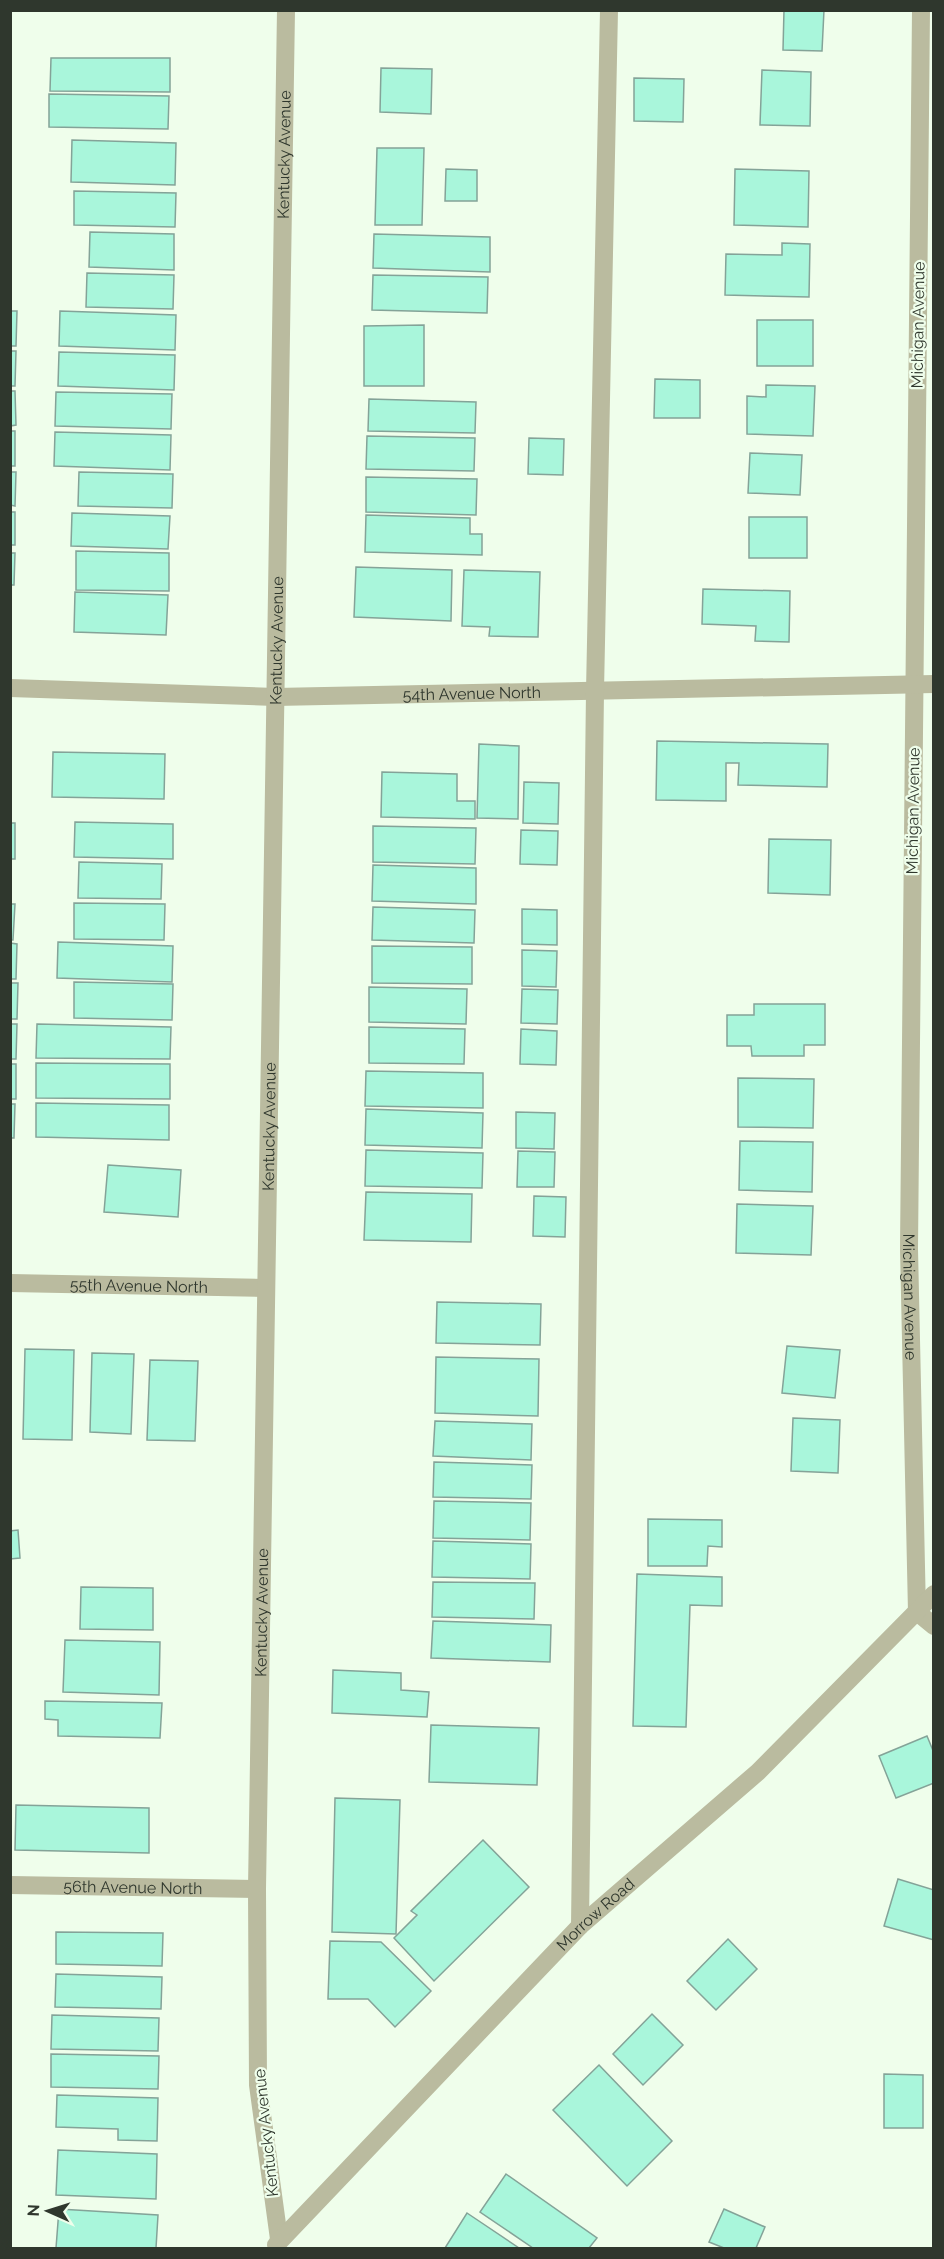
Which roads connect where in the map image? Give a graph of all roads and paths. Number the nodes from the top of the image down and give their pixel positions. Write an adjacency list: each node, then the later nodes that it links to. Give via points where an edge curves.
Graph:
1 (286, 10): 8 (street, Kentucky Avenue)
2 (609, 10): 7 (street)
3 (921, 10): 4 (street, Michigan Avenue)
4 (914, 684): 5 (street, 54th Avenue North); 7 (street, 54th Avenue North); 12 (street, Michigan Avenue, via 909,1249)
5 (933, 684)
6 (10, 688): 8 (street, 54th Avenue North)
7 (595, 691): 8 (street, 54th Avenue North); 16 (street)
8 (275, 697): 10 (street, Kentucky Avenue)
9 (10, 1283): 10 (street, 55th Avenue North)
10 (266, 1288): 15 (street, Kentucky Avenue)
11 (933, 1594): 12 (street, Morrow Road)
12 (917, 1612): 13 (street); 16 (street, Morrow Road, via 758,1772)
13 (933, 1626)
14 (10, 1885): 15 (street, 56th Avenue North)
15 (257, 1888): 17 (street, Kentucky Avenue, via 258,2085)
16 (580, 1926): 17 (street, Morrow Road)
17 (276, 2244)

